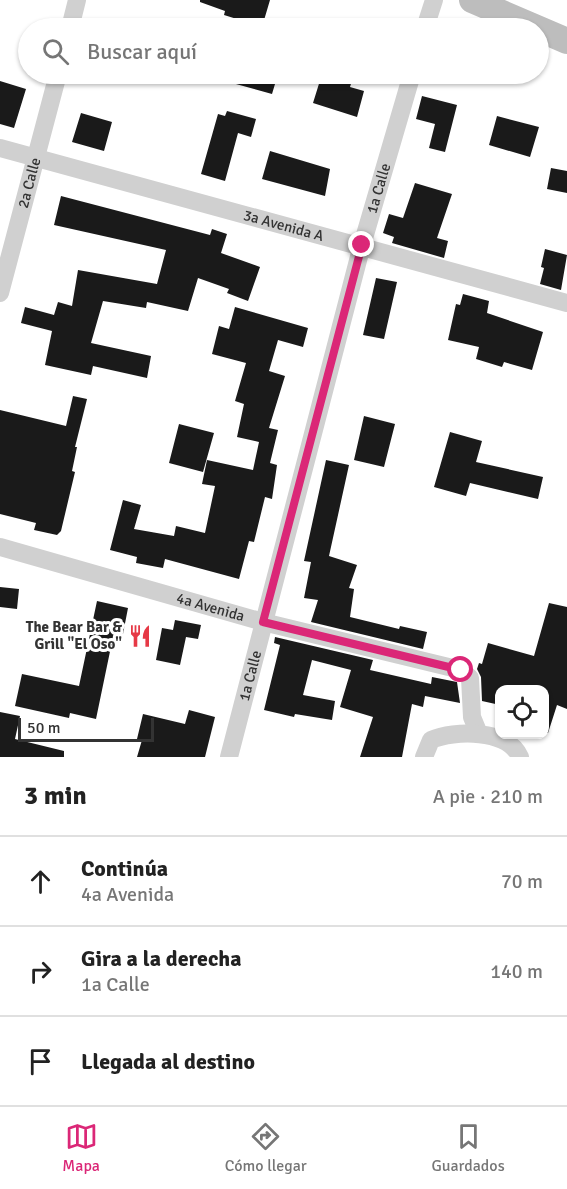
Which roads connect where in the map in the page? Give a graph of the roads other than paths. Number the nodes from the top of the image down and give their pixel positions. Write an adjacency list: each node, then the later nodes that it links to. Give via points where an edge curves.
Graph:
1 (78, 0): 4 (street)
2 (434, 0): 5 (street)
3 (472, 0): 6 (street)
4 (73, 18)
5 (428, 18)
6 (514, 18)
7 (549, 33): 8 (street)
8 (567, 41)
9 (55, 84): 12 (street, 2a Calle)
10 (409, 84): 13 (street, 1a Calle)
11 (0, 148): 12 (street, 3a Avenida A)
12 (36, 158): 13 (street, 3a Avenida A); 14 (street, 2a Calle)
13 (362, 245): 15 (street, 3a Avenida A); 17 (street, 1a Calle)
14 (0, 293)
15 (567, 303)
16 (0, 547): 17 (street, 4a Avenida)
17 (263, 622): 18 (street, 4a Avenida, via 467,673 472,686 472,717); 19 (street, 1a Calle)
18 (479, 734): 20 (street, via 442,735 431,740); 21 (street, via 513,746)
19 (229, 757)
20 (424, 757)
21 (520, 757)

